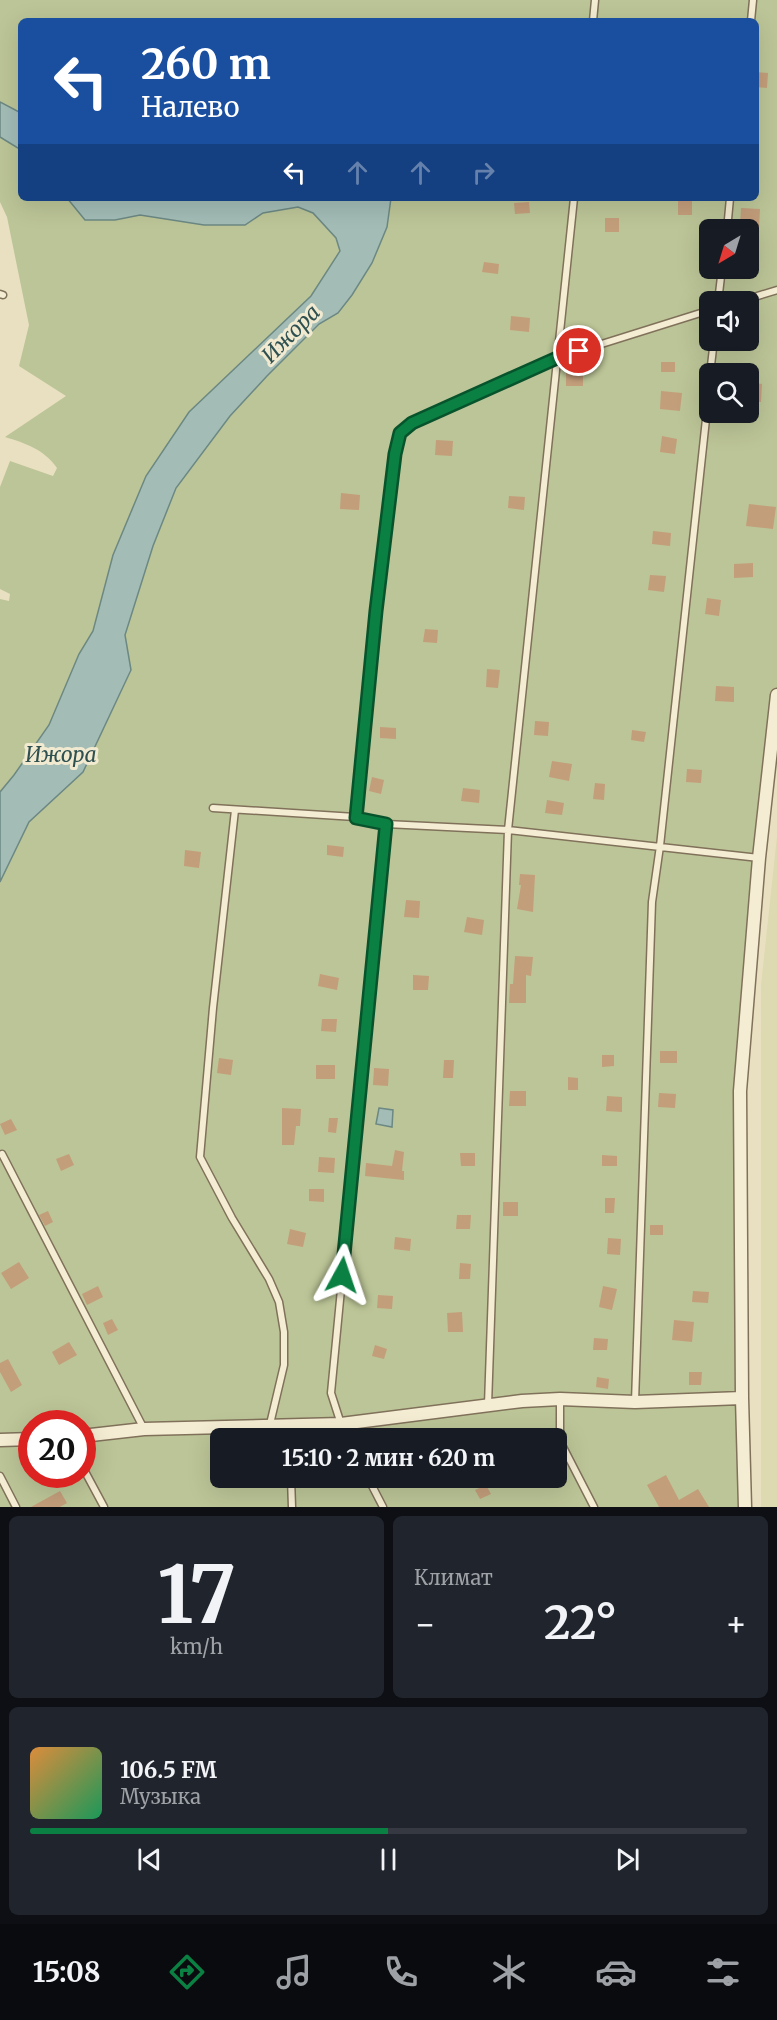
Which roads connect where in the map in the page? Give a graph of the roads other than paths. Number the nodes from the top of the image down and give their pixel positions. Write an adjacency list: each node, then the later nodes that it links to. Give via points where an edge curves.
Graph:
1 (595, 0): 3 (lane)
2 (753, 0): 4 (lane)
3 (593, 18)
4 (751, 18)
5 (574, 201): 11 (lane)
6 (730, 201): 7 (lane)
7 (728, 219)
8 (777, 290): 9 (lane)
9 (759, 296)
10 (699, 313): 11 (lane)
11 (557, 358): 16 (lane, via 412,423 400,433 376,611); 18 (lane)
12 (706, 423): 19 (lane)
13 (777, 695): 20 (street)
14 (213, 808): 15 (lane)
15 (235, 810): 16 (lane); 26 (lane, via 200,1157 279,1302 284,1365)
16 (356, 818): 17 (lane)
17 (386, 824): 18 (lane); 28 (lane, via 331,1394)
18 (508, 830): 19 (lane); 25 (lane)
19 (660, 846): 20 (lane); 24 (lane, via 652,902)
20 (759, 858): 22 (street, via 740,1091)
21 (2, 1154): 31 (lane)
22 (742, 1398): 24 (street); 44 (street)
23 (561, 1399): 24 (street); 25 (street); 43 (lane, via 560,1441)
24 (635, 1402)
25 (488, 1405): 28 (street)
26 (270, 1424): 27 (street); 31 (street)
27 (296, 1424): 28 (street); 29 (lane)
28 (341, 1424): 30 (lane)
29 (295, 1428)
30 (343, 1428)
31 (144, 1430): 32 (street)
32 (96, 1435)
33 (18, 1439): 34 (street)
34 (0, 1440)
35 (0, 1476): 39 (lane)
36 (94, 1488): 40 (lane)
37 (291, 1488): 41 (lane)
38 (373, 1488): 42 (lane)
39 (16, 1507)
40 (104, 1507)
41 (292, 1507)
42 (383, 1507)
43 (594, 1507)
44 (746, 1507)

